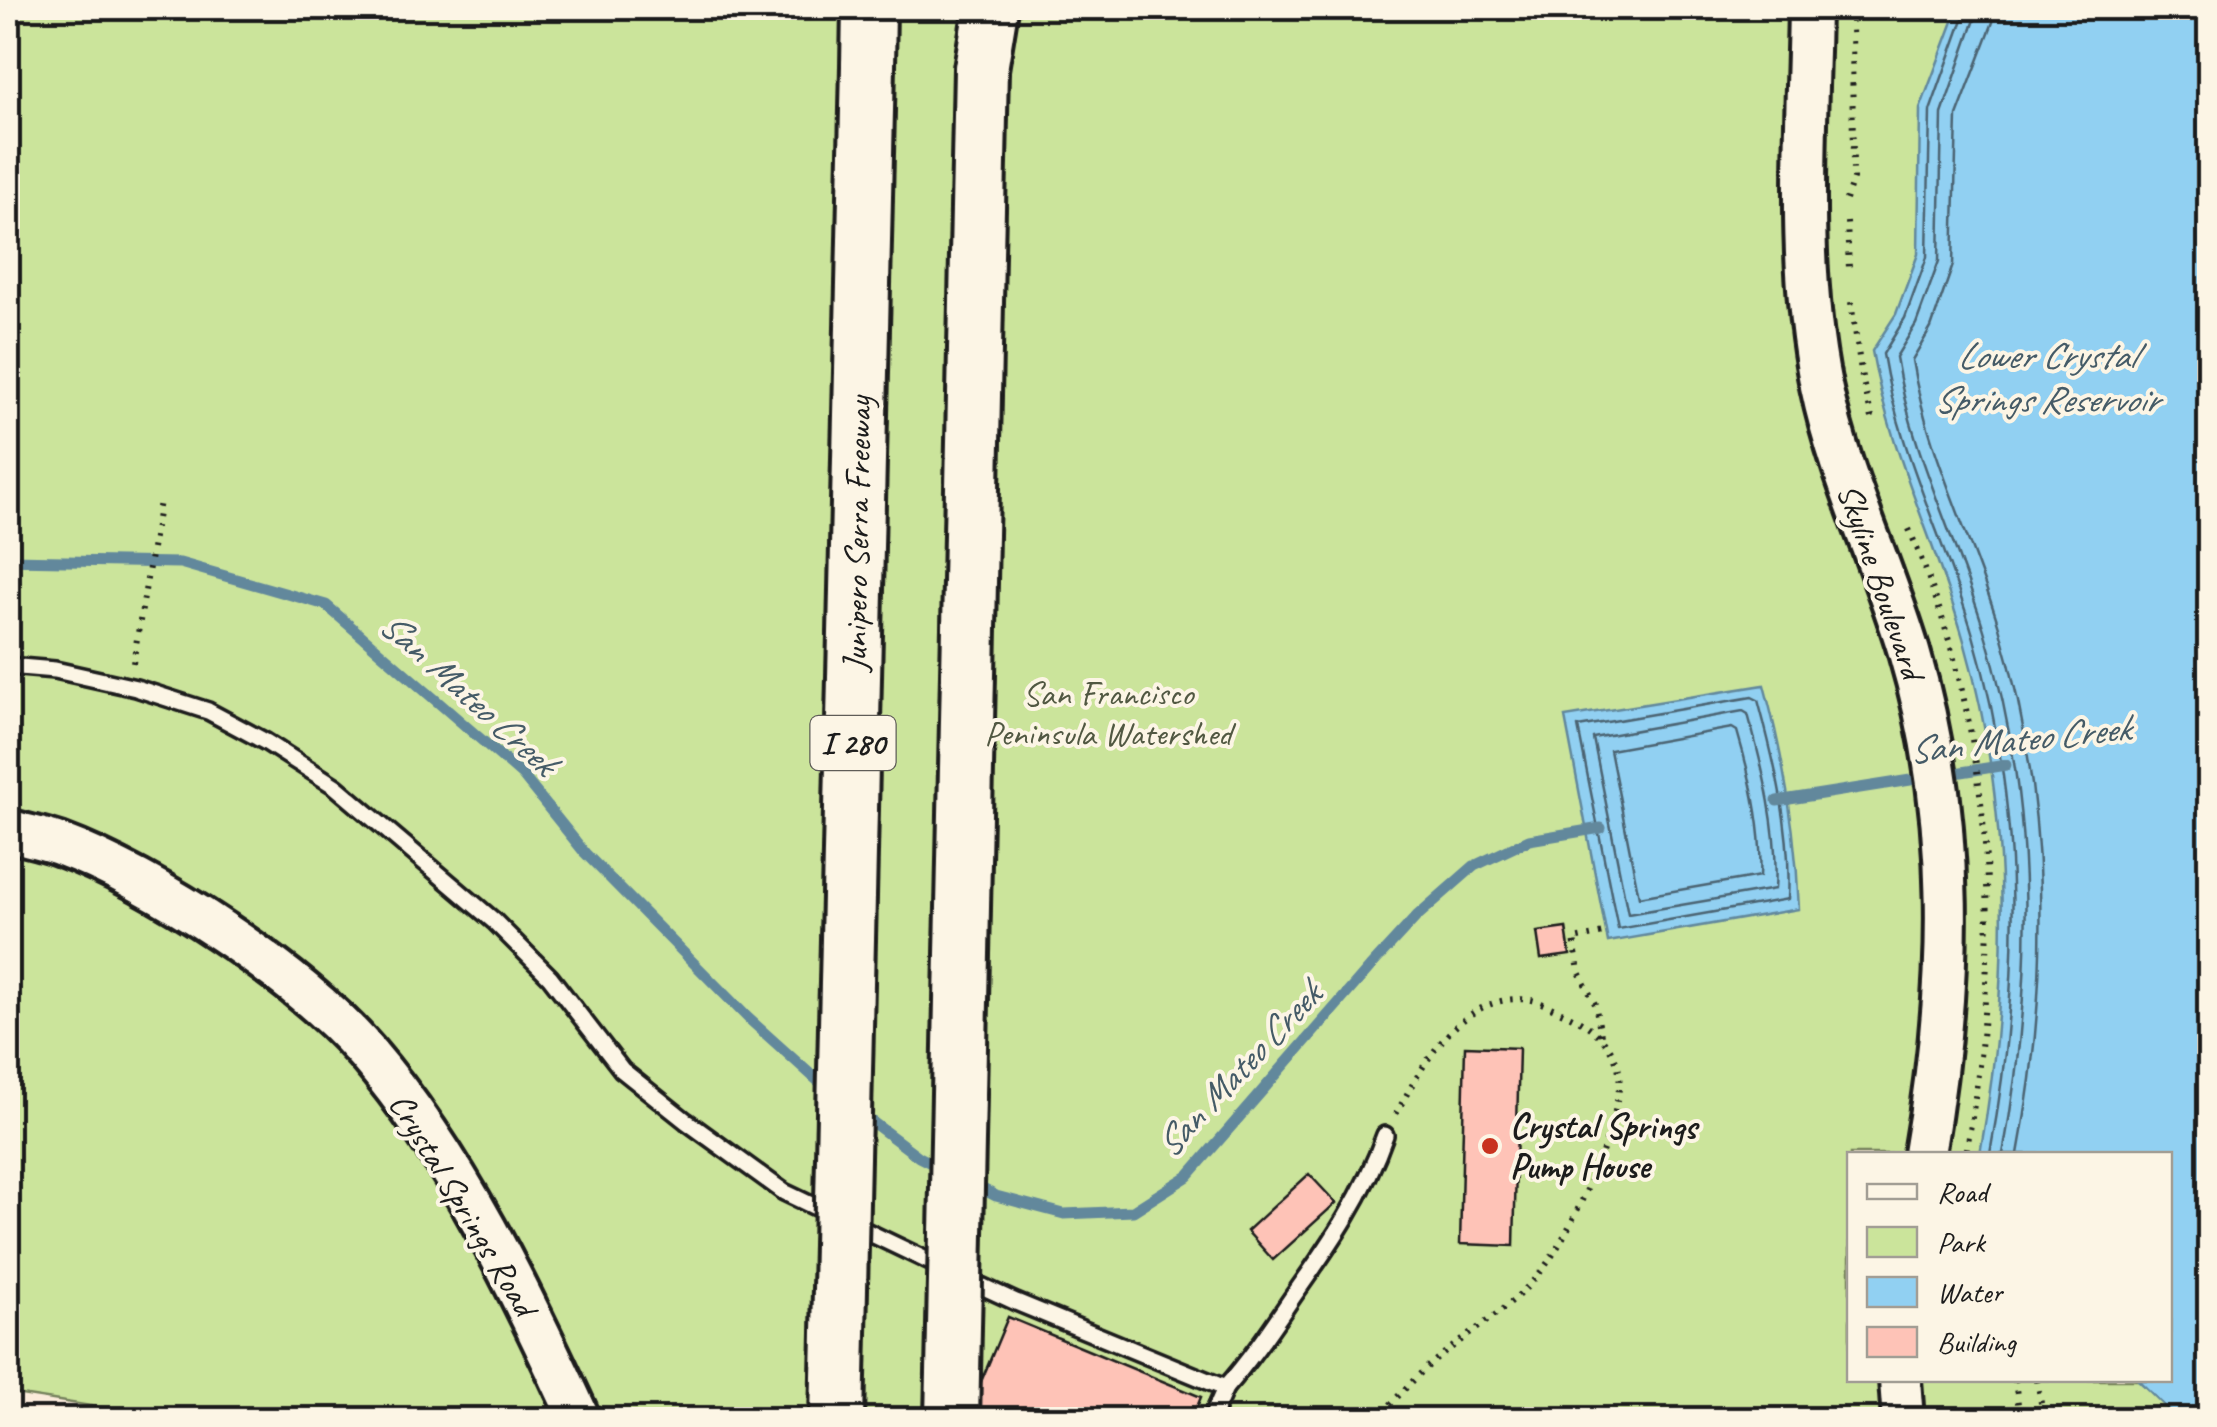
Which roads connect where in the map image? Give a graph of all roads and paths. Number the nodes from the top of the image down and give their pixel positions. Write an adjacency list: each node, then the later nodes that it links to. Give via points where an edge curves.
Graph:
1 (869, 8): 21 (highway, Junipero Serra Freeway / I 280, bridge)
2 (983, 8): 6 (highway)
3 (992, 8): 6 (highway)
4 (1810, 8): 15 (street, Skyline Boulevard, via 1808,285 1816,359 1850,490 1910,657 1940,804 1948,918 1945,1006)
5 (1852, 8): 7 (path)
6 (982, 68): 22 (highway, bridge)
7 (1849, 281)
8 (160, 501): 9 (path)
9 (136, 650)
10 (8, 666): 19 (lane, via 136,688 208,710 266,742 334,786 494,922 550,977 622,1070 784,1192 1016,1302)
11 (8, 830): 20 (street, Crystal Springs Road, via 59,844 224,934 300,990 364,1050 425,1130 482,1225)
12 (1604, 933): 13 (path, via 1574,939)
13 (1601, 1036): 14 (path, via 1531,1000 1492,1003 1454,1027 1424,1062); 24 (path, via 1618,1068 1617,1100 1598,1165 1550,1260)
14 (1385, 1135): 19 (lane, via 1340,1230)
15 (1924, 1152)
16 (1900, 1382): 25 (street)
17 (2014, 1382): 26 (path)
18 (2037, 1382): 27 (path)
19 (1225, 1388): 23 (lane)
20 (580, 1420)
21 (838, 1420)
22 (952, 1420)
23 (1210, 1420)
24 (1376, 1420)
25 (1903, 1420)
26 (2020, 1420)
27 (2044, 1420)

